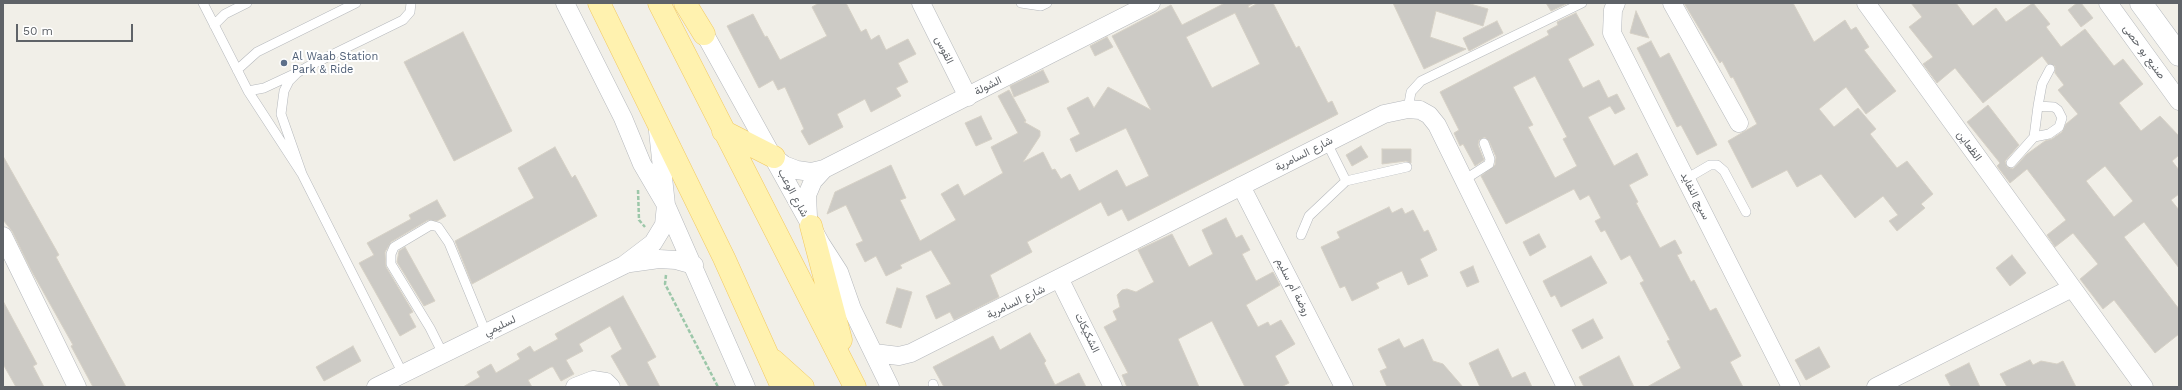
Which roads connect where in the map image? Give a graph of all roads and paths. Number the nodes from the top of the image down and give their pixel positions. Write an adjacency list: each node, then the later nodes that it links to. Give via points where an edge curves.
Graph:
1 (203, 3): 20 (lane)
2 (247, 3): 20 (lane, via 225,14)
3 (356, 3): 24 (lane, via 257,52)
4 (411, 3): 25 (lane, via 410,12 403,20)
5 (565, 3): 46 (street, via 623,118 642,164)
6 (598, 3): 31 (main road)
7 (658, 3): 33 (main road)
8 (685, 3): 21 (main road)
9 (689, 3): 21 (street, شارع الوعب)
10 (921, 3): 27 (street, القوس)
11 (1021, 3): 12 (lane, via 1041,6)
12 (1047, 3)
13 (1152, 3): 27 (street, الشولة)
14 (1582, 3): 30 (lane, via 1421,81 1411,92)
15 (1672, 3): 32 (street)
16 (1866, 3): 55 (street, الظعاين, via 1997,175)
17 (2108, 3): 28 (street, صنيع بو حصى)
18 (2141, 3): 22 (street)
19 (1614, 4): 42 (street, سيج النفايد, via 1612,33)
20 (214, 25): 24 (lane)
21 (704, 34): 37 (street, شارع الوعب)
22 (2176, 49)
23 (2050, 69): 29 (lane, via 2042,84)
24 (237, 70): 26 (lane)
25 (297, 73): 26 (lane, via 264,88); 41 (lane, via 284,91 281,114)
26 (248, 91): 41 (lane)
27 (968, 96): 40 (street, الشولة)
28 (2179, 101)
29 (2038, 106): 34 (lane); 34 (lane, via 2054,107 2060,114 2062,123 2053,133)
30 (1408, 108): 35 (street, شارع السامرية, via 1384,114); 43 (street, via 1425,113 1437,125)
31 (657, 122): 46 (street, لسليمي); 60 (main road, via 724,258)
32 (1739, 123)
33 (723, 130): 37 (main road); 62 (main road)
34 (2034, 137): 38 (lane)
35 (1327, 143): 44 (lane); 45 (street, شارع السامرية)
36 (1484, 143): 43 (lane, via 1490,159 1489,164)
37 (774, 157): 40 (street, الشولة, via 784,165 797,170 811,172); 48 (street, شارع الوعب)
38 (2010, 163)
39 (1407, 167): 44 (lane)
40 (824, 169): 48 (street, الشولة, via 813,181 807,195 806,211)
41 (302, 174): 61 (lane)
42 (1686, 179): 47 (lane, via 1710,165 1717,165 1724,171); 76 (street, سيج النفايد)
43 (1464, 180): 75 (street)
44 (1346, 181): 49 (lane, via 1309,216)
45 (1241, 186): 54 (street, شارع السامرية); 74 (street, روضة أم سليم)
46 (666, 205): 52 (street, لسليمي, via 664,225 658,238); 53 (street)
47 (1746, 212)
48 (811, 226): 57 (street, شارع الوعب, via 839,272 852,309); 62 (main road)
49 (1301, 235)
50 (3, 236): 63 (street)
51 (666, 259): 52 (street, لسليمي); 53 (street, لسليمي); 67 (path, via 669,270 665,276 665,284)
52 (624, 265): 56 (street, لسليمي)
53 (694, 265): 68 (street)
54 (1060, 280): 59 (street, شارع السامرية); 73 (street, الشكيكات)
55 (2072, 288): 77 (street); 78 (street, الظعاين)
56 (486, 333): 58 (street, لسليمي); 58 (lane, via 449,243 438,227 431,225 394,247 391,254 392,264)
57 (874, 353): 59 (street, شارع السامرية, via 899,356); 71 (street, شارع الوعب)
58 (443, 354): 61 (street, لسليمي)
59 (911, 354): 72 (street, شارع السامرية, via 902,362 896,374)
60 (767, 355): 69 (main road); 70 (main road)
61 (403, 374): 64 (street, لسليمي)
62 (854, 386)
63 (77, 387)
64 (376, 387)
65 (575, 387): 66 (street, via 593,380 606,382)
66 (611, 387)
67 (718, 387)
68 (746, 387)
69 (782, 387)
70 (803, 387)
71 (890, 387)
72 (894, 387)
73 (1113, 387)
74 (1344, 387)
75 (1566, 387)
76 (1791, 387)
77 (1876, 387)
78 (2144, 387)

